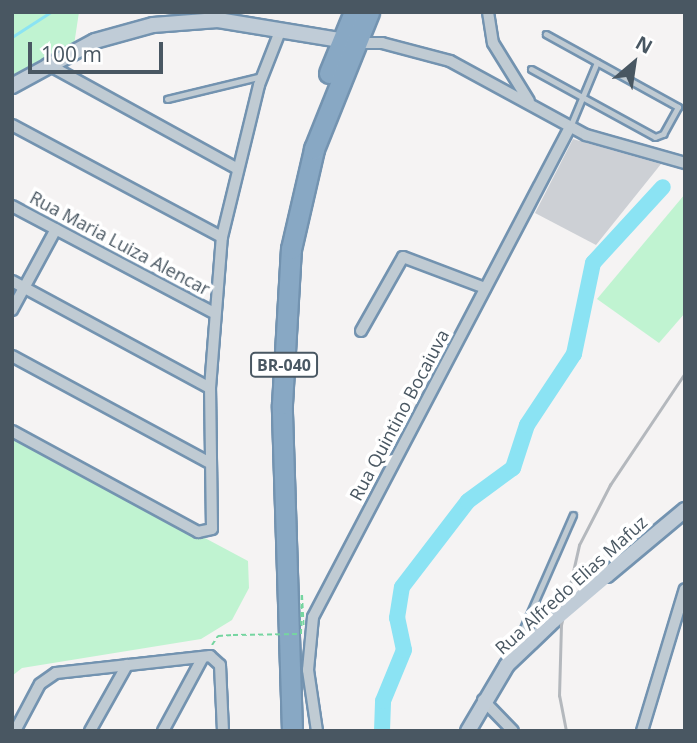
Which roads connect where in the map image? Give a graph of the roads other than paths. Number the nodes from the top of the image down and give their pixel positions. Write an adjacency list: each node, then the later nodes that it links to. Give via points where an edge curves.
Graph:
1 (354, 12): 6 (highway, BR-040)
2 (369, 12): 6 (highway, BR-040)
3 (488, 12): 14 (street, via 493,43)
4 (281, 29): 6 (street); 8 (street, via 218,20 153,25 96,41); 10 (street)
5 (546, 34): 7 (lane)
6 (347, 42): 14 (street, via 382,43 450,61); 44 (highway, BR-040, via 305,149 274,307 270,419); 45 (highway, BR-040, via 314,149 287,287 282,495)
7 (597, 62): 13 (lane); 13 (lane, via 678,107 658,137)
8 (47, 64): 11 (street); 18 (street)
9 (531, 69): 13 (lane)
10 (262, 76): 12 (lane); 18 (street)
11 (12, 86)
12 (167, 99)
13 (581, 100): 16 (lane)
14 (530, 103): 16 (street)
15 (12, 125): 21 (street)
16 (570, 127): 17 (street); 24 (street, Rua Quintino Bocaiuva)
17 (685, 163)
18 (236, 168): 21 (street)
19 (12, 206): 20 (street, Rua Maria Luiza Alencar)
20 (56, 229): 23 (street); 26 (street, Rua Maria Luiza Alencar)
21 (222, 237): 26 (street)
22 (12, 281): 23 (street)
23 (24, 288): 25 (street); 29 (street)
24 (485, 288): 27 (street, via 403,257); 46 (street, Rua Quintino Bocaiuva, via 313,617 308,670)
25 (12, 310)
26 (212, 312): 29 (street)
27 (361, 331)
28 (12, 356): 31 (street)
29 (210, 388): 31 (street)
30 (12, 431): 31 (street, via 198,532 212,529)
31 (210, 463)
32 (685, 510): 38 (street, Rua Alfredo Elias Mafuz, bridge)
33 (573, 515): 38 (lane)
34 (685, 589): 35 (street)
35 (681, 613): 49 (street)
36 (206, 656): 37 (street); 42 (street); 43 (street, via 220,665)
37 (127, 665): 40 (street, via 56,673 40,684); 41 (street)
38 (507, 665): 39 (street, Rua Alfredo Elias Mafuz)
39 (483, 700): 47 (street, Rua Alfredo Elias Mafuz); 48 (street)
40 (15, 731)
41 (90, 731)
42 (163, 731)
43 (223, 731)
44 (283, 731)
45 (292, 731)
46 (317, 731)
47 (468, 731)
48 (513, 731)
49 (642, 731)

